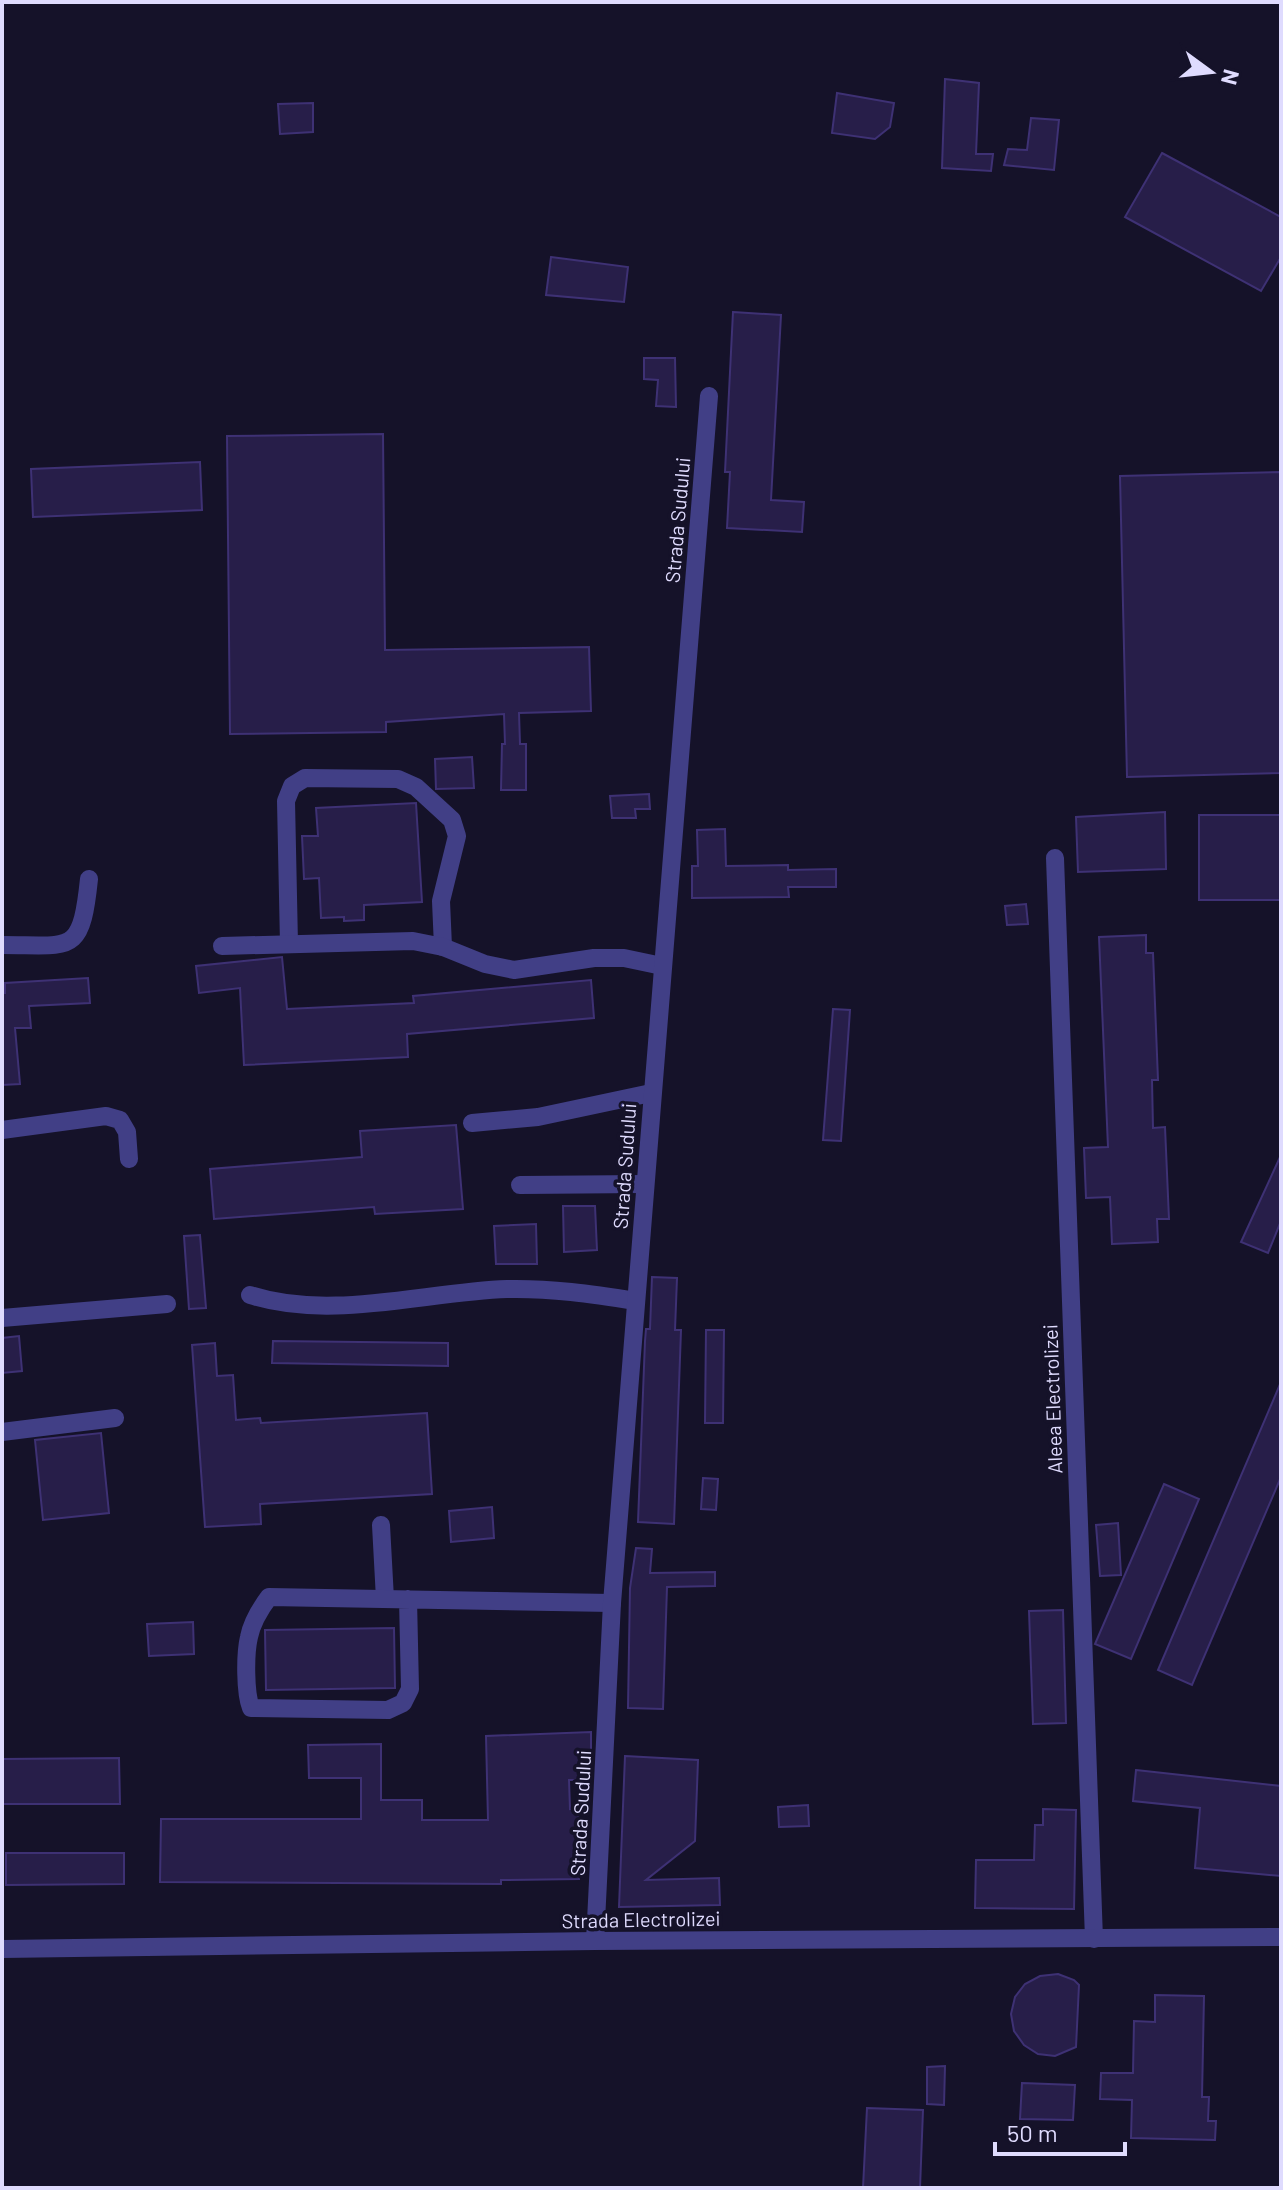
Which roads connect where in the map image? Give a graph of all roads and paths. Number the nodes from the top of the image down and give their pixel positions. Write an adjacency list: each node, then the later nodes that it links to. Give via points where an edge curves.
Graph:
1 (709, 396): 8 (street, Strada Sudului)
2 (1055, 858): 26 (street, Aleea Electrolizei)
3 (89, 879): 5 (street, via 85,921 75,939 60,945)
4 (289, 944): 6 (street); 7 (street, via 413,941); 7 (street, via 286,801 292,786 305,778 398,779 439,806 457,836 441,901)
5 (2, 945)
6 (222, 946)
7 (443, 947): 8 (street, via 514,970 594,958)
8 (662, 966): 9 (street, Strada Sudului)
9 (651, 1093): 10 (street, via 583,1109); 13 (street, Strada Sudului)
10 (472, 1123)
11 (2, 1130): 12 (street, via 106,1116 120,1120 127,1132)
12 (129, 1159)
13 (644, 1184): 14 (street); 16 (street, Strada Sudului)
14 (520, 1185)
15 (250, 1295): 16 (street, via 311,1306 505,1289)
16 (636, 1301): 24 (street, Strada Sudului)
17 (167, 1304): 18 (street)
18 (2, 1318)
19 (115, 1418): 20 (street)
20 (2, 1432)
21 (381, 1525): 22 (street)
22 (385, 1599): 23 (street); 23 (street, via 269,1597 248,1638 251,1708 388,1710 403,1703 410,1689)
23 (408, 1599): 24 (street)
24 (612, 1603): 27 (street, Strada Sudului)
25 (1281, 1937): 26 (street, Strada Electrolizei)
26 (1094, 1939): 27 (street, Strada Electrolizei)
27 (595, 1941): 28 (street, Strada Electrolizei)
28 (2, 1949)

